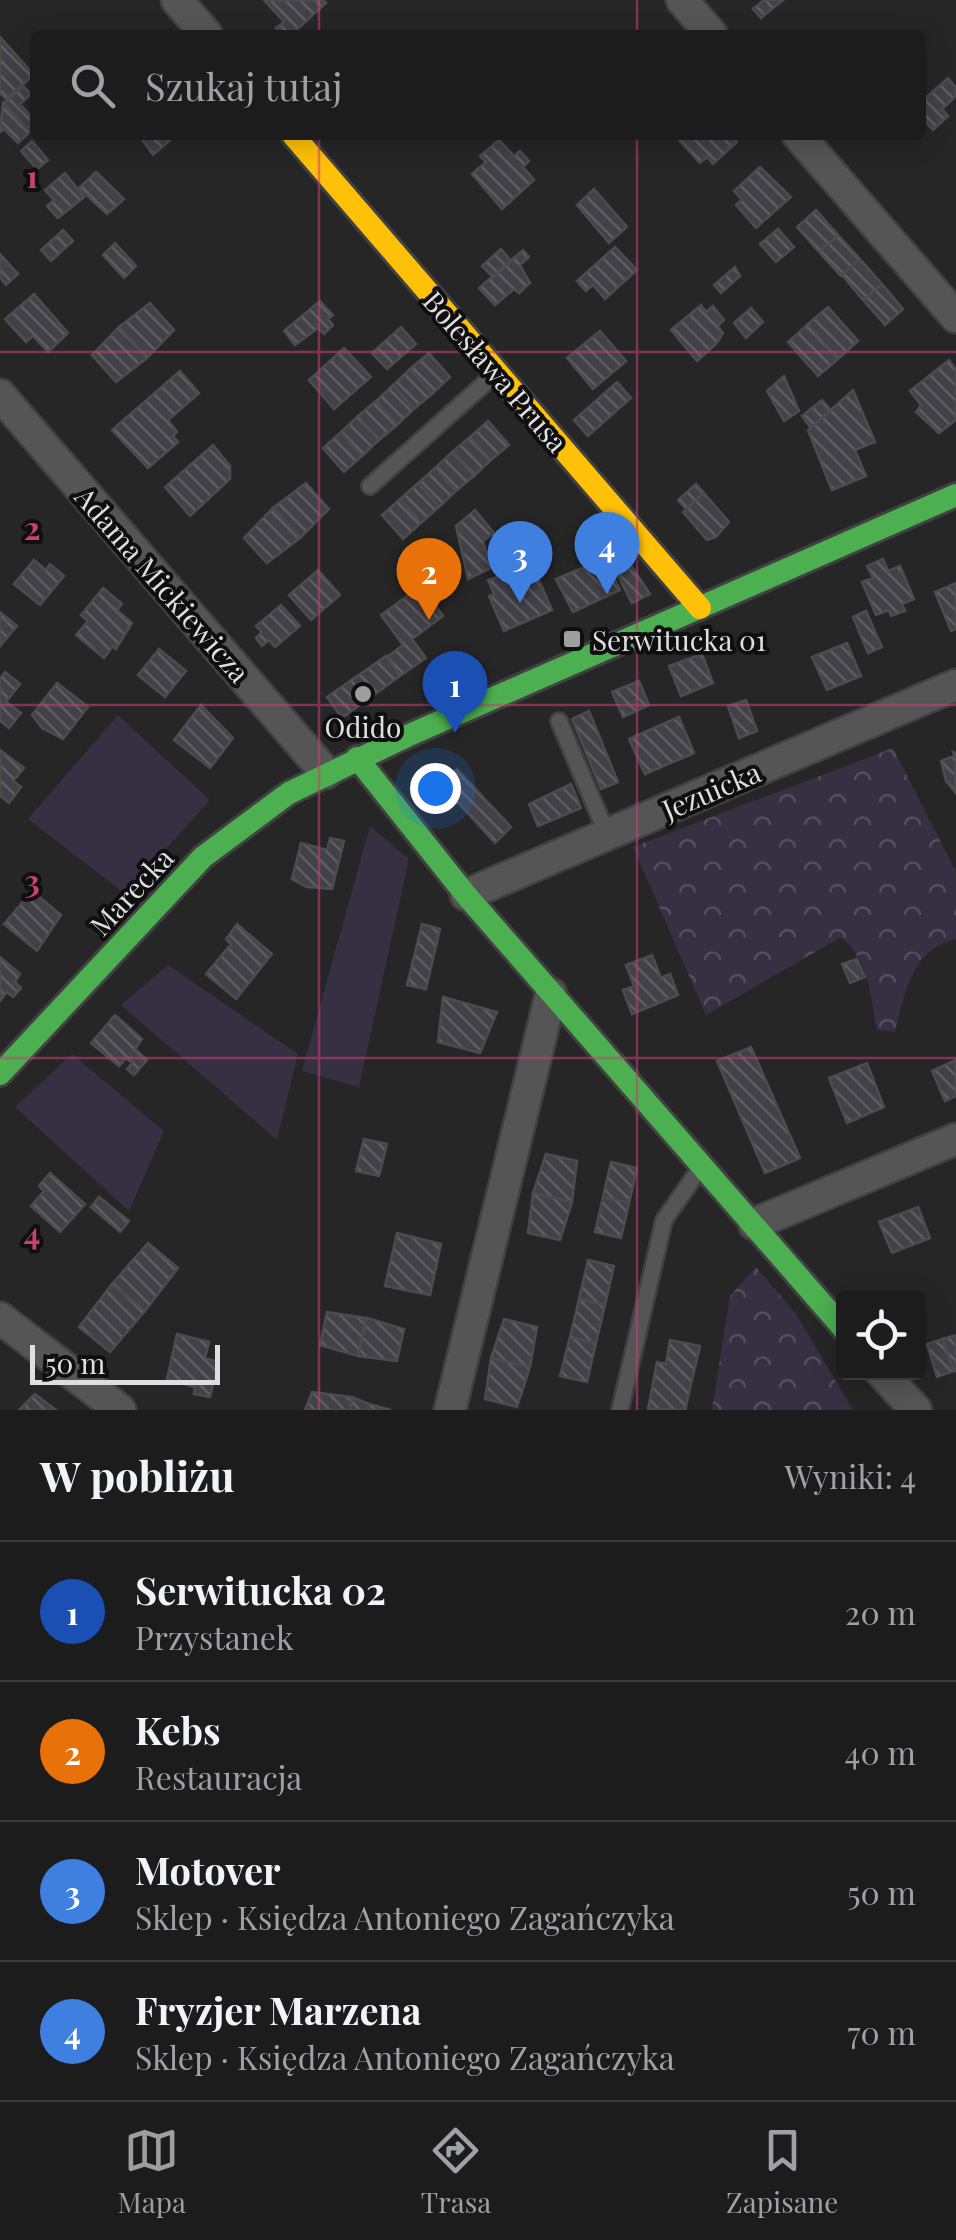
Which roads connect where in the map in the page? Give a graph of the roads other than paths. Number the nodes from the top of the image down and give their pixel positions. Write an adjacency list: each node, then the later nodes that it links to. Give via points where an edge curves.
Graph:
1 (176, 0): 3 (street)
2 (682, 0): 4 (street)
3 (203, 30)
4 (708, 30)
5 (297, 140): 8 (street, Bolesława Prusa)
6 (802, 140): 7 (street)
7 (956, 317)
8 (497, 372): 10 (lane); 12 (street, Bolesława Prusa)
9 (0, 396): 16 (street, Adama Mickiewicza)
10 (370, 486)
11 (956, 495): 12 (street, Marecka)
12 (700, 608): 15 (street, Marecka)
13 (956, 685): 17 (street, Jezuicka)
14 (559, 721): 17 (lane)
15 (358, 758): 16 (street, Marecka); 18 (street)
16 (326, 772): 20 (street, Marecka, via 246,821 204,857)
17 (606, 834): 18 (street, Jezuicka)
18 (466, 894): 19 (street)
19 (551, 994): 22 (street); 28 (street)
20 (0, 1074)
21 (956, 1139): 23 (street)
22 (701, 1168): 23 (street); 29 (lane, via 664,1220)
23 (754, 1224): 25 (street)
24 (0, 1318): 27 (street)
25 (836, 1320)
26 (888, 1380): 30 (street)
27 (120, 1410)
28 (450, 1410)
29 (620, 1410)
30 (916, 1410)

